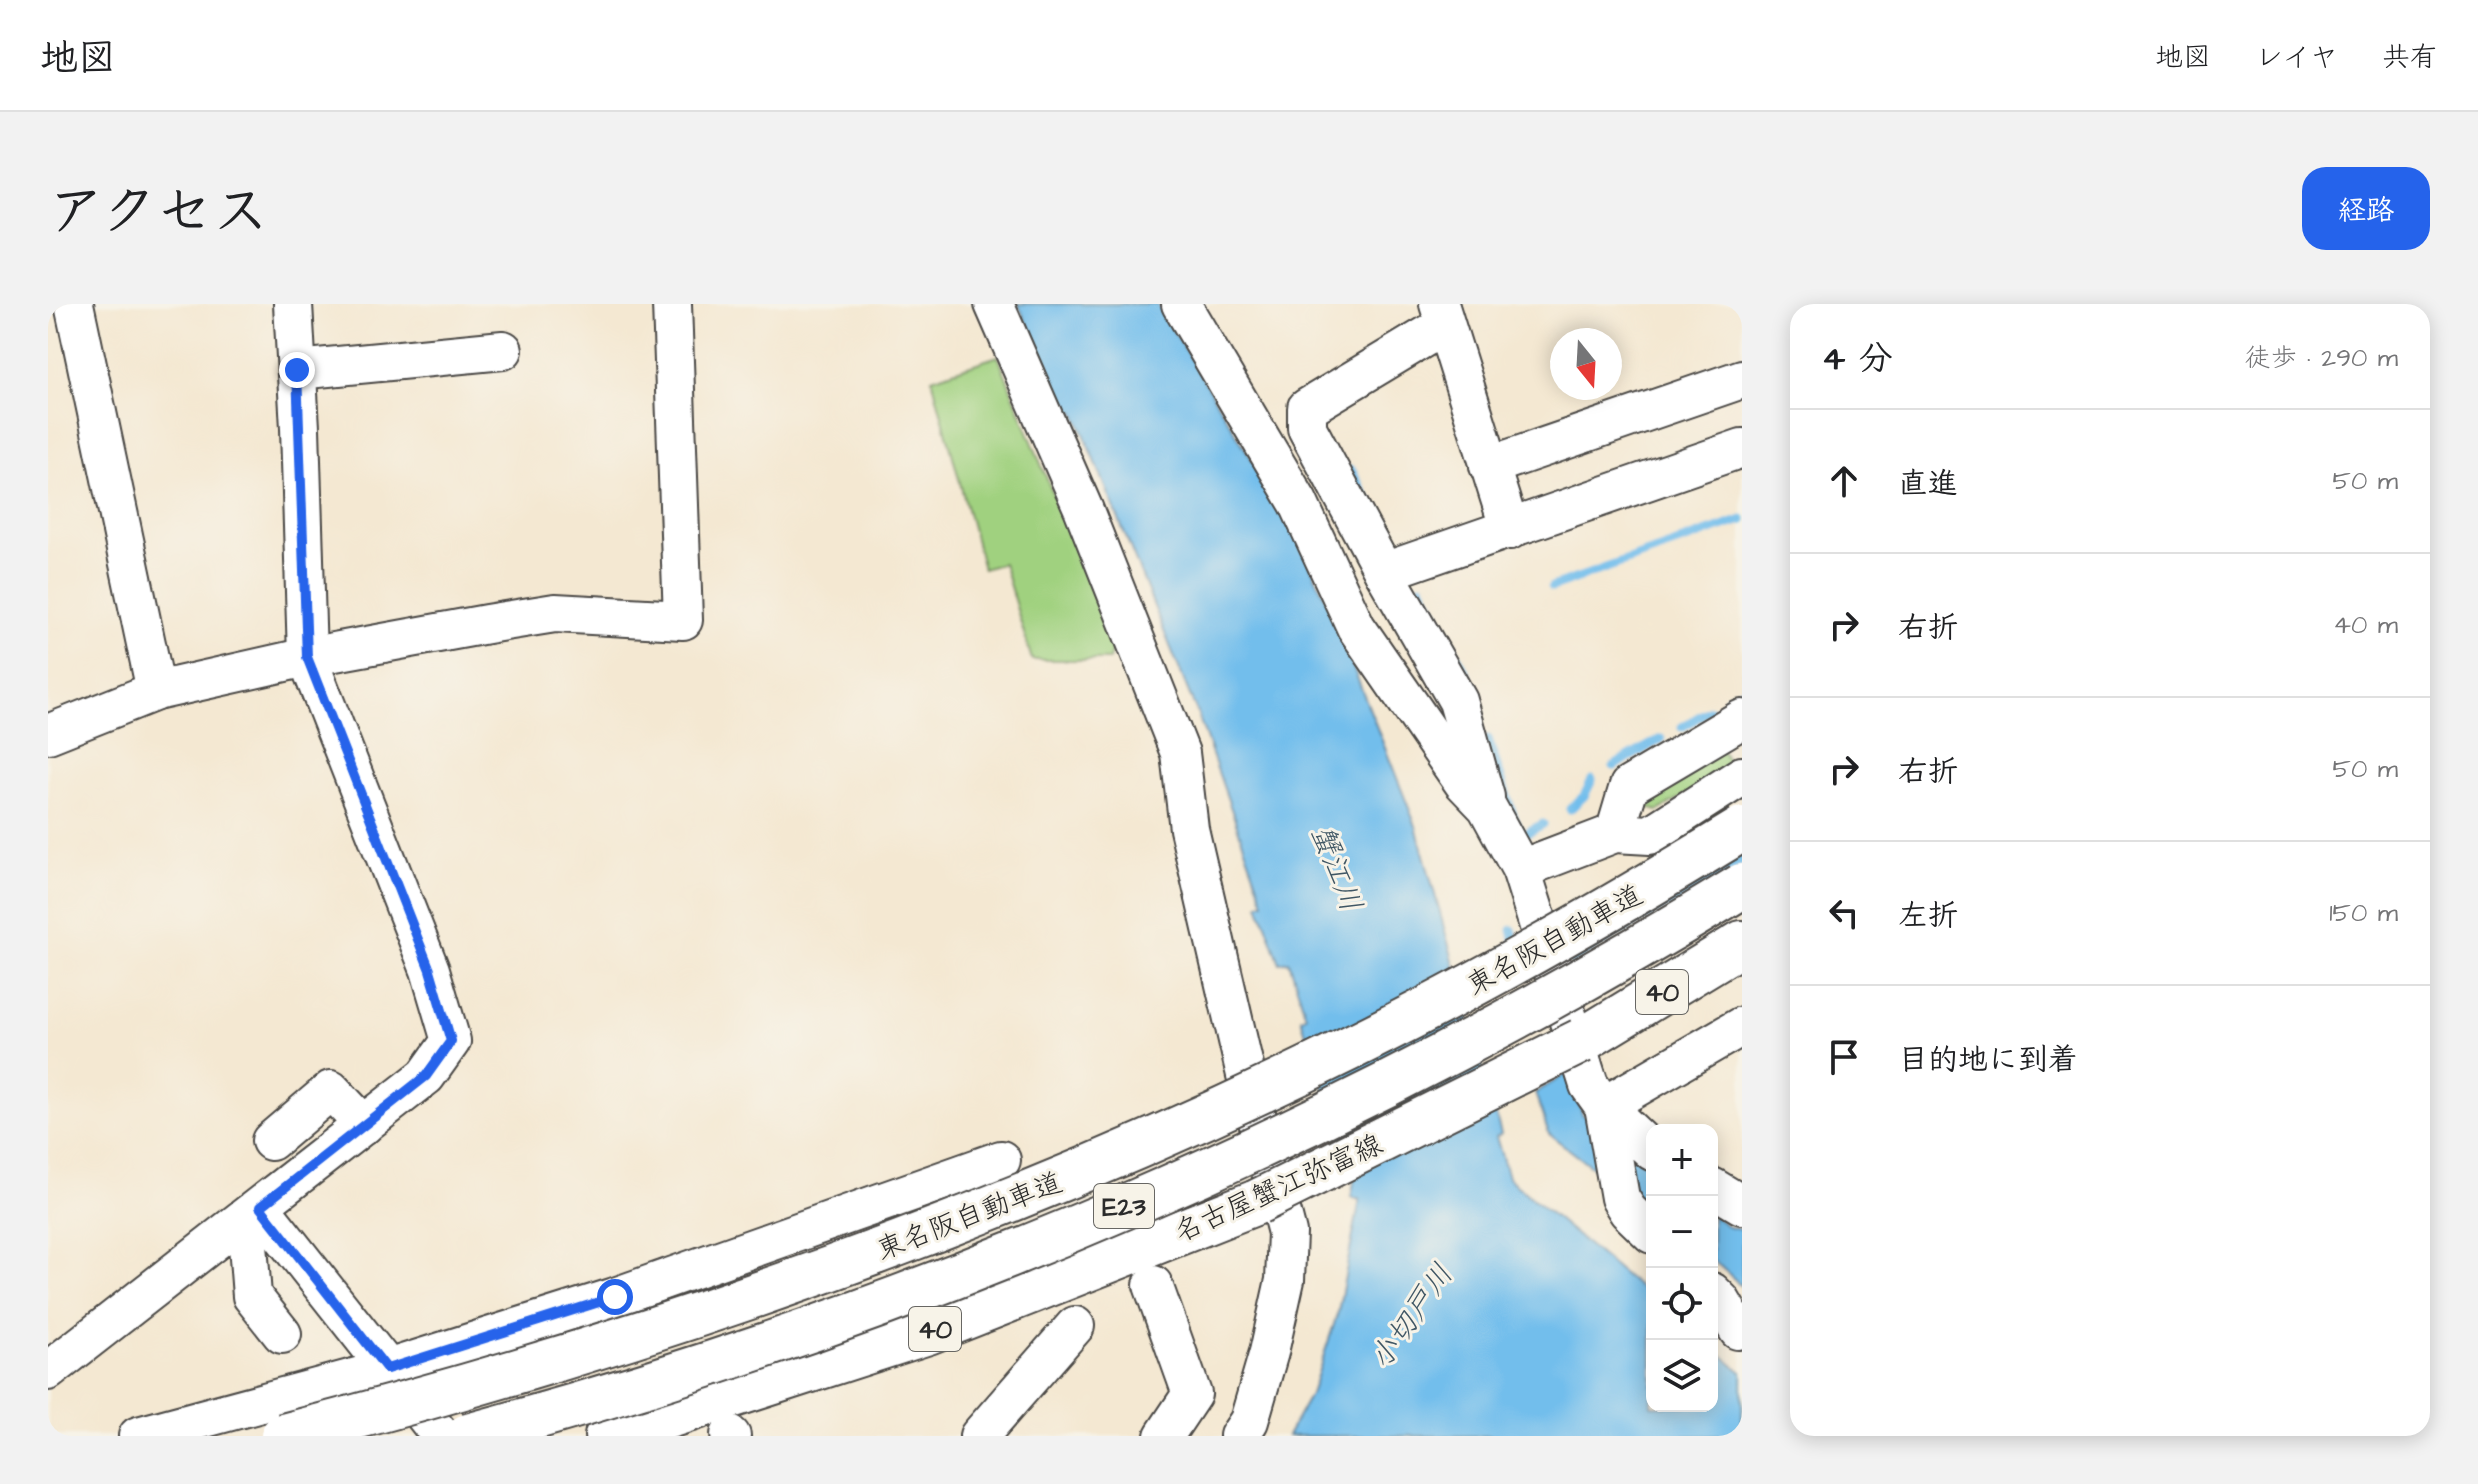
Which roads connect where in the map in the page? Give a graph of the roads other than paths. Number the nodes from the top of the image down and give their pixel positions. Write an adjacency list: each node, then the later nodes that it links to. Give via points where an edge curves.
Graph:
1 (74, 304): 15 (street)
2 (293, 304): 8 (street)
3 (672, 304): 14 (street, via 683,620 555,613)
4 (994, 304): 49 (street, via 1083,508 1180,753 1189,829 1287,1233 1285,1280 1269,1352 1249,1421)
5 (1181, 304): 19 (street, via 1298,502 1356,627 1463,782)
6 (1442, 315): 11 (street); 13 (street, via 1307,408 1307,428)
7 (503, 350): 8 (street)
8 (297, 370): 14 (street)
9 (1742, 379): 11 (street)
10 (1742, 448): 12 (street)
11 (1489, 466): 12 (street)
12 (1510, 530): 13 (street)
13 (1384, 572): 19 (street, via 1458,701)
14 (307, 657): 15 (street); 27 (street, via 430,970 451,1041 426,1076)
15 (156, 691): 17 (street)
16 (1742, 719): 21 (street, via 1629,786)
17 (48, 734)
18 (1742, 776): 21 (street, via 1650,835)
19 (1487, 807): 22 (street)
20 (1742, 829): 43 (main road, 東名阪自動車道 / E23, bridge, via 1621,903 1351,1048 1073,1174 931,1232 653,1329)
21 (1615, 833): 22 (street)
22 (1521, 869): 26 (street, via 1589,1085)
23 (1742, 886): 45 (main road, 東名阪自動車道 / E23, bridge, via 1523,1015 1372,1094 1108,1214 798,1333)
24 (1742, 943): 46 (main road, 名古屋蟹江弥富線 / 40, bridge, via 1581,1041 1257,1202 928,1332)
25 (1742, 1026): 26 (street)
26 (1607, 1117): 29 (street); 34 (street, via 1620,1198)
27 (364, 1125): 28 (street, via 331,1090); 33 (street)
28 (271, 1141)
29 (1646, 1146)
30 (1001, 1160): 40 (street, via 615,1297)
31 (1718, 1191): 32 (street)
32 (1742, 1205)
33 (253, 1213): 39 (street, via 252,1296); 40 (street); 41 (street)
34 (1646, 1228)
35 (1153, 1285): 48 (street, via 1192,1394)
36 (1718, 1298): 38 (street)
37 (1075, 1326): 47 (street)
38 (1738, 1330)
39 (282, 1334)
40 (387, 1369): 42 (street); 44 (street)
41 (48, 1371)
42 (138, 1436)
43 (283, 1436)
44 (441, 1436)
45 (468, 1436)
46 (607, 1436)
47 (979, 1436)
48 (1164, 1436)
49 (1239, 1436)

